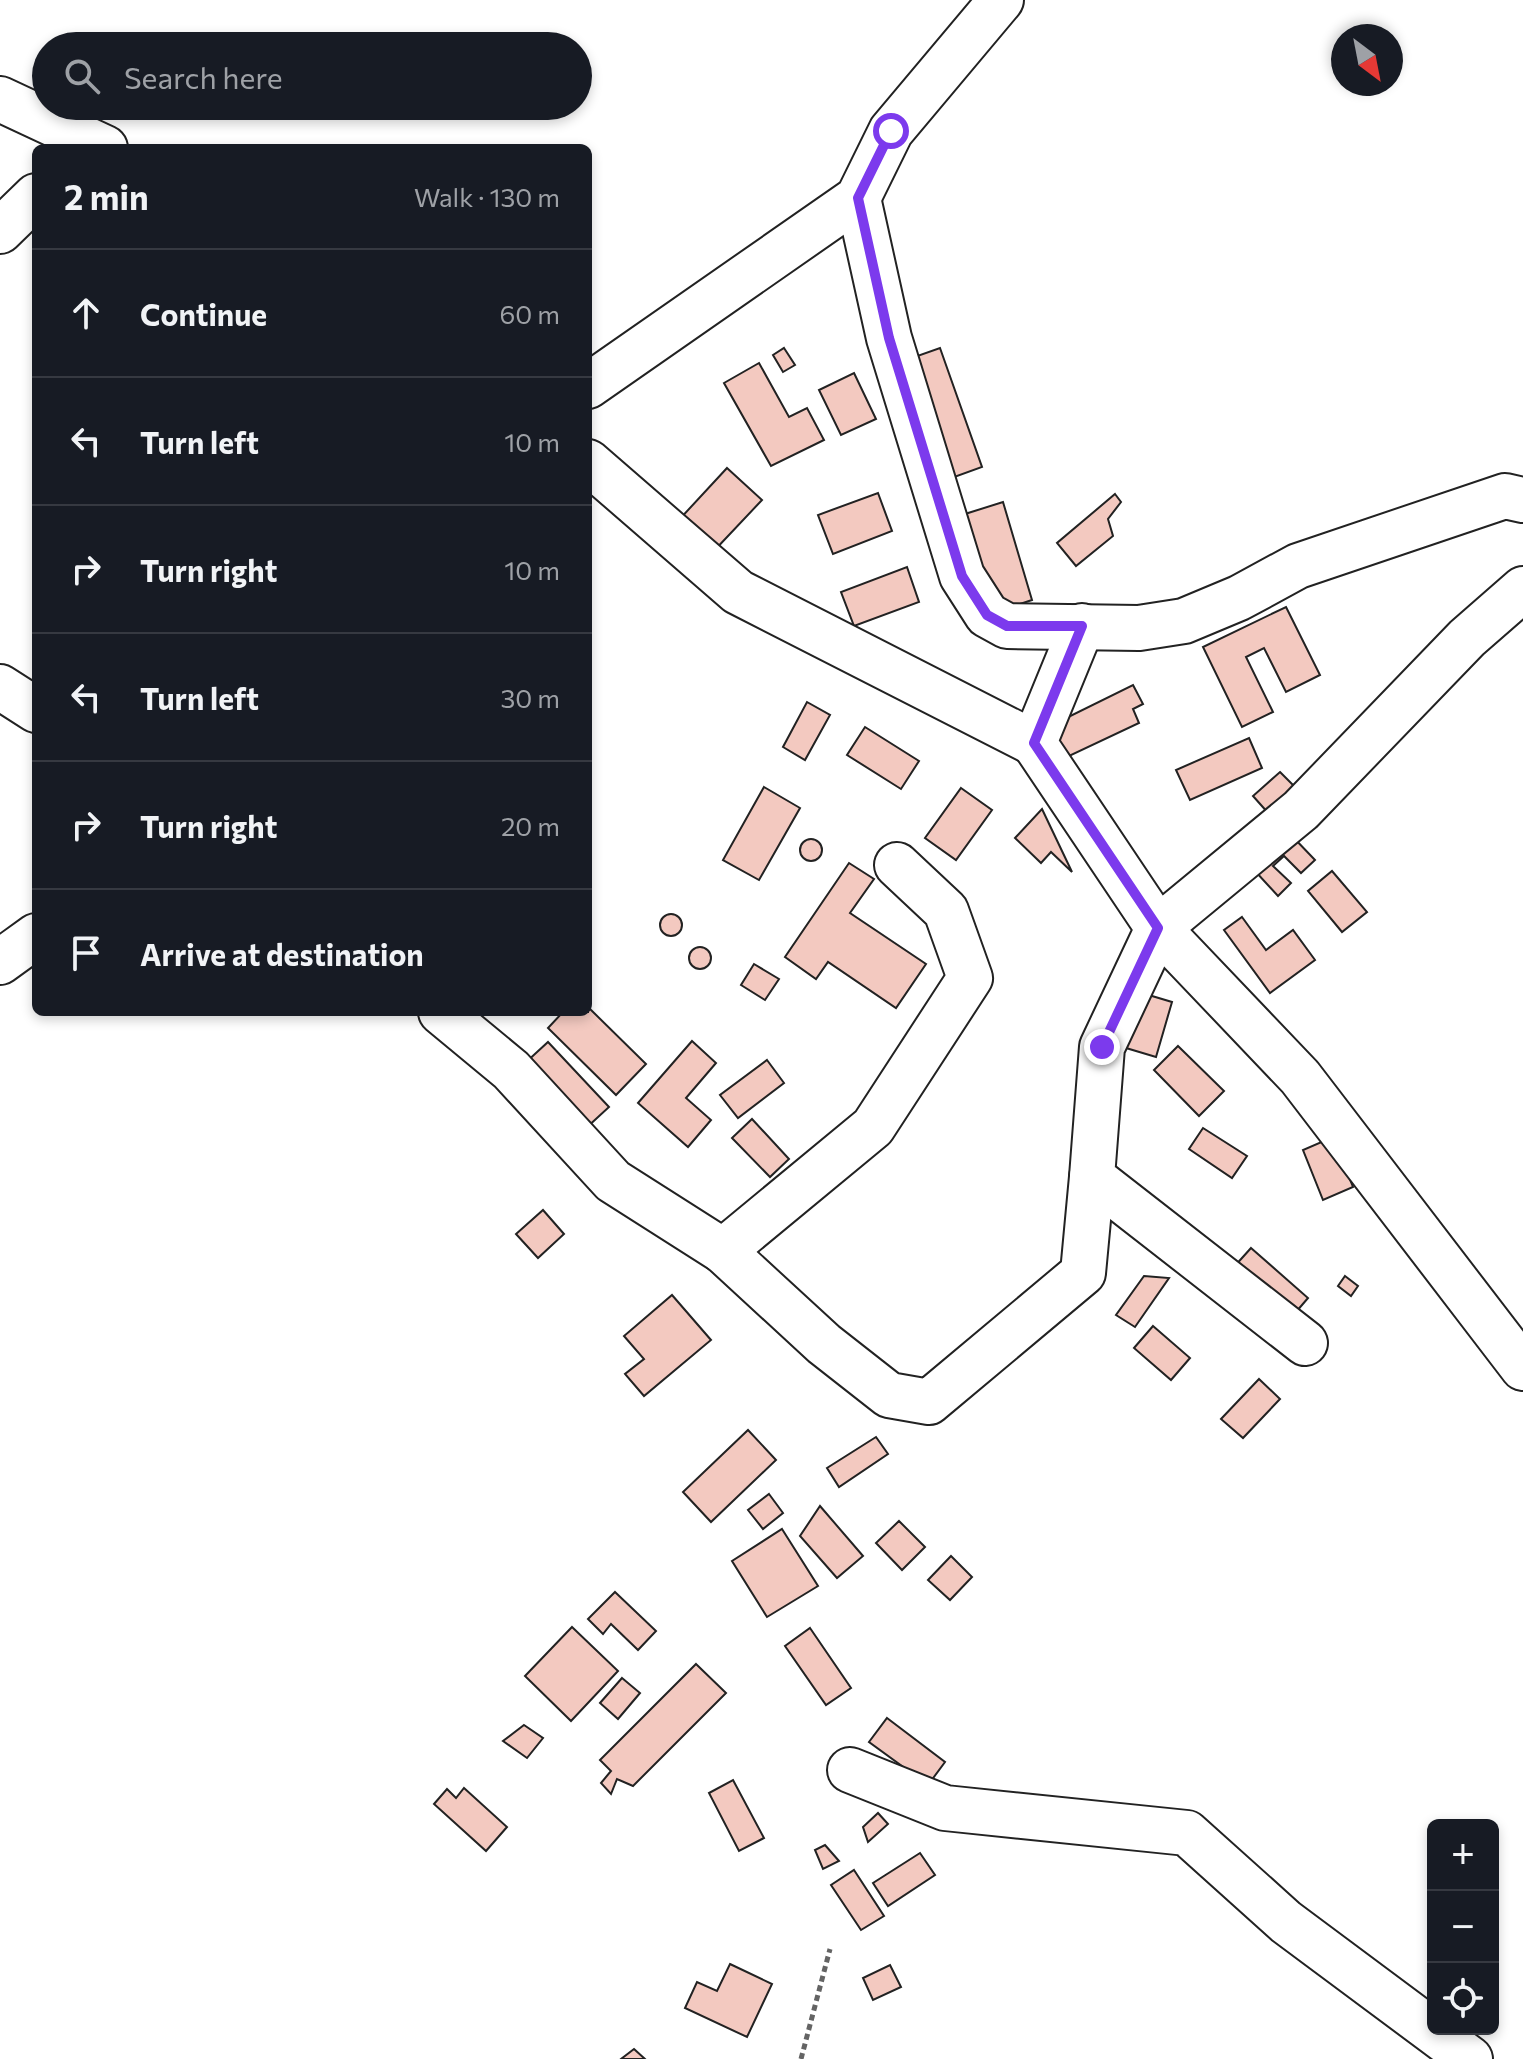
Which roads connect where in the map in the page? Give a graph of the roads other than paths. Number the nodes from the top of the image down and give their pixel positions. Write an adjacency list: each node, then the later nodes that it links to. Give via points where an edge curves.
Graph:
1 (1001, 0): 6 (street, via 891,131)
2 (0, 99): 3 (street)
3 (32, 114)
4 (45, 120): 5 (street)
5 (96, 144)
6 (858, 198): 9 (street); 13 (street, via 889,338 962,576 987,615 1007,626)
7 (32, 200): 8 (street)
8 (0, 231)
9 (592, 383)
10 (592, 465): 16 (street, via 738,592)
11 (1523, 500): 13 (street, via 1505,496 1345,548 1184,621 1139,628)
12 (1523, 589): 18 (street, via 1467,638 1301,810)
13 (1082, 626): 16 (street)
14 (0, 687): 15 (street)
15 (32, 707)
16 (1034, 743): 18 (street)
17 (897, 865): 23 (street, via 946,911 970,978 873,1127)
18 (1158, 928): 22 (street, via 1102,1047); 25 (street, via 1300,1077)
19 (32, 939): 20 (street)
20 (0, 962)
21 (446, 1016): 23 (street, via 511,1070 613,1181)
22 (1092, 1177): 23 (street, via 1083,1273 929,1402 889,1395 824,1344); 24 (street)
23 (723, 1251)
24 (1305, 1343)
25 (1523, 1368)
26 (850, 1770): 27 (street, via 945,1808 1187,1833 1286,1922)
27 (1470, 2059)

